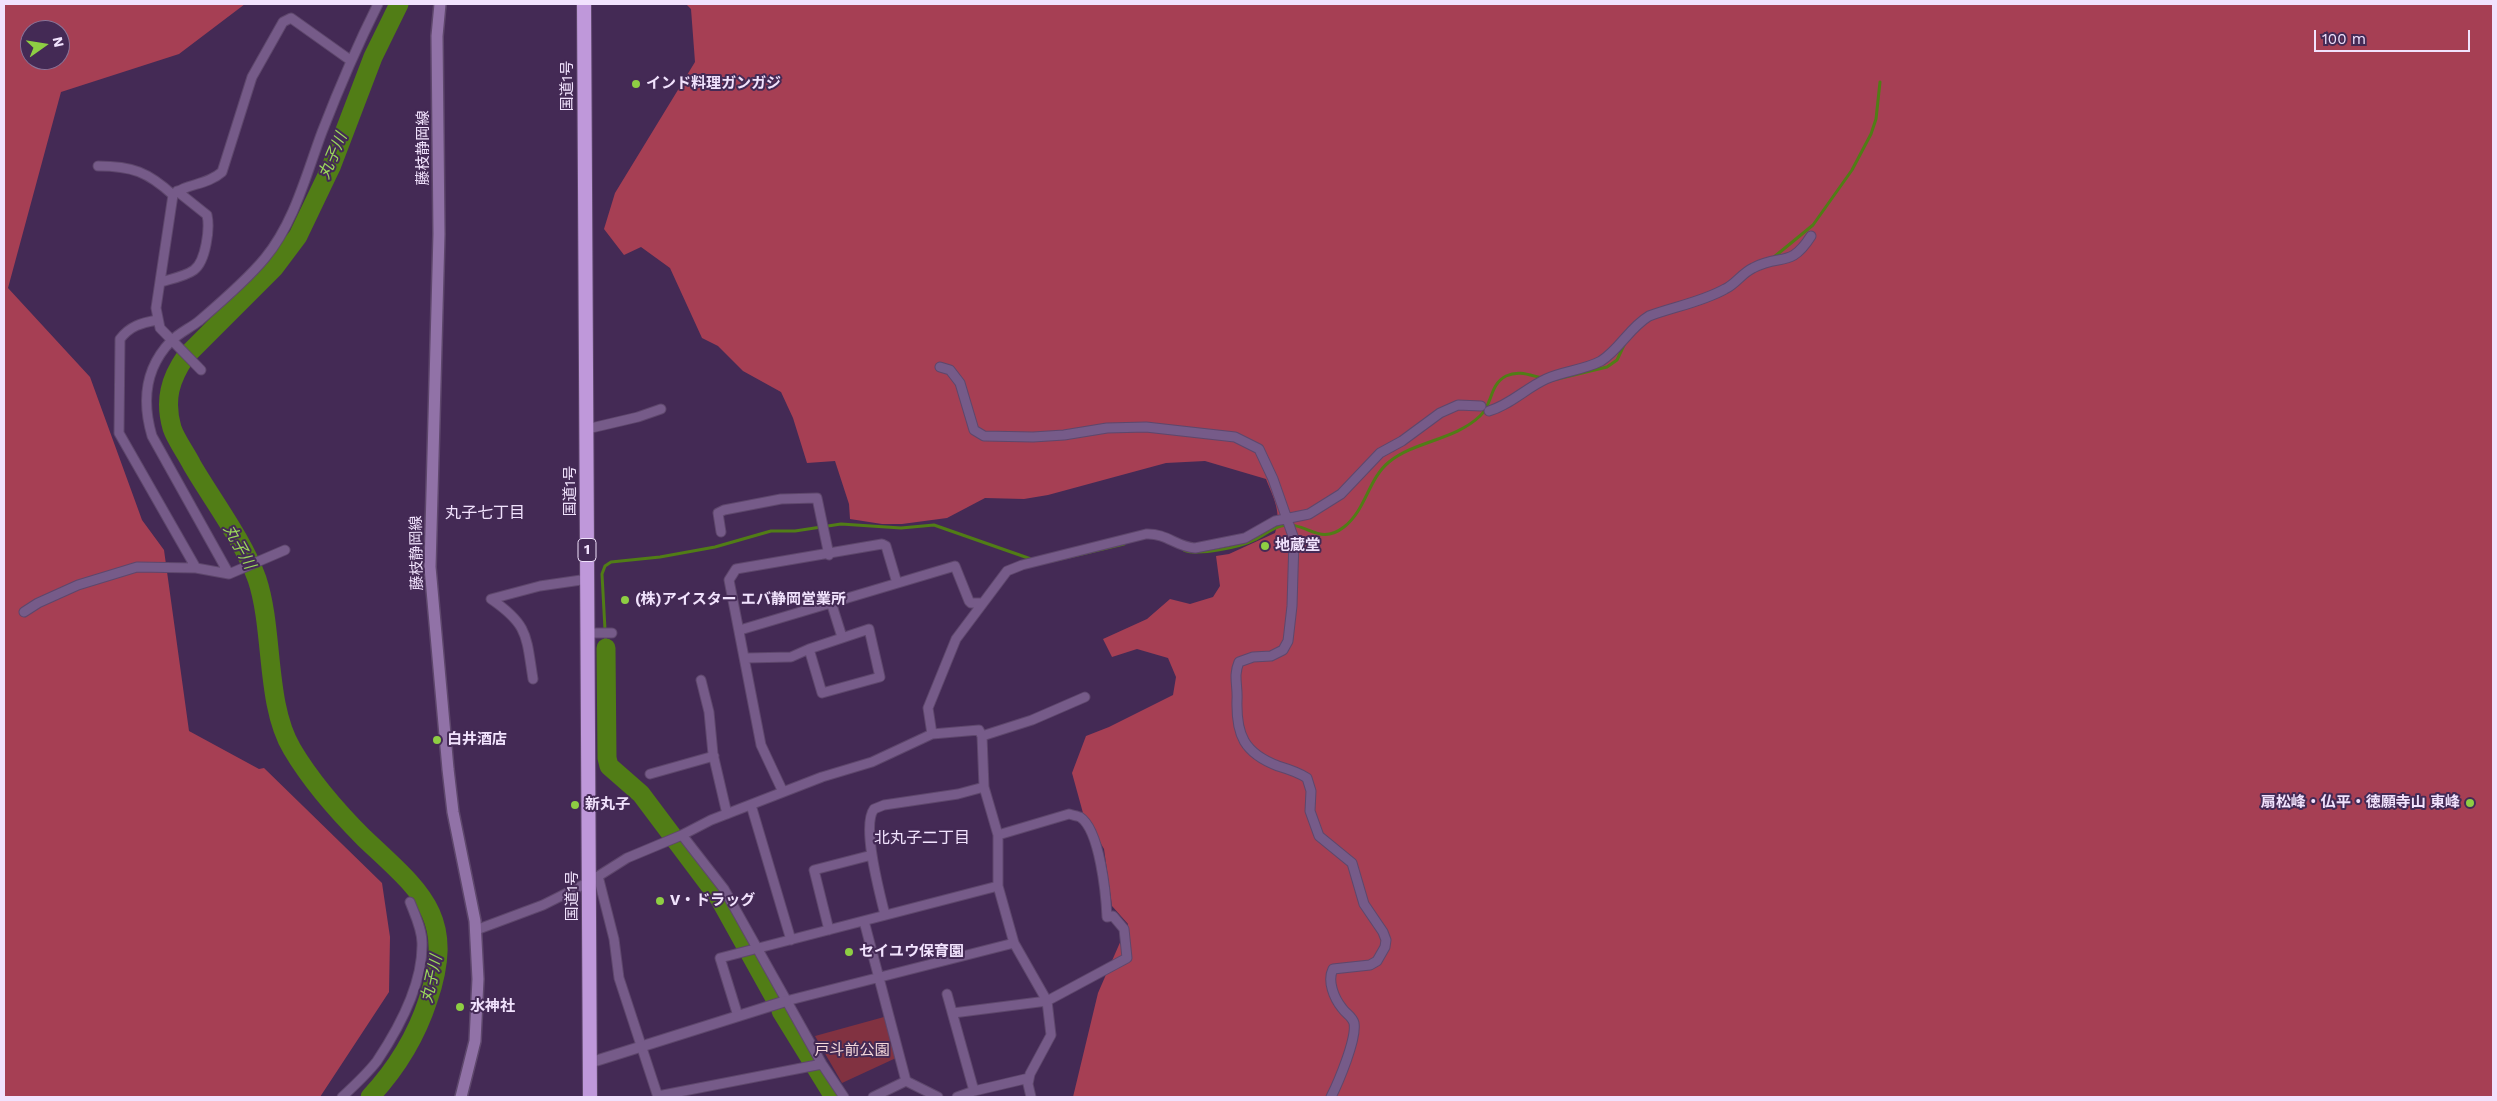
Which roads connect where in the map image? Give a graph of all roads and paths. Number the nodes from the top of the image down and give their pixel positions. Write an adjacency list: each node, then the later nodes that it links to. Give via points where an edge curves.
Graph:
1 (378, 4): 4 (street)
2 (440, 4): 51 (main road, 藤枝静岡線, via 437,36 439,234 430,567 453,812)
3 (584, 4): 14 (highway, 国道1号 / 1)
4 (350, 60): 6 (street, via 292,18 283,22 252,77 222,172 213,180); 10 (street, via 294,207 276,242 249,274)
5 (98, 166): 6 (street, via 120,166 142,172)
6 (175, 193): 8 (street); 8 (street, via 207,214 209,230 199,265 193,271)
7 (1811, 236): 15 (street, via 1800,252 1788,259 1751,268 1726,289 1649,316 1600,361 1549,378 1498,408 1466,405 1449,408 1380,453 1342,494 1322,508)
8 (161, 282): 9 (street)
9 (157, 320): 10 (street); 19 (street, via 137,324 120,339 119,433)
10 (173, 342): 11 (street); 20 (street, via 156,362 149,379 145,398 147,417 152,436)
11 (198, 367)
12 (940, 367): 15 (street, via 950,370 960,382 974,430 984,436 1033,437 1129,426 1216,433 1249,442 1266,460)
13 (661, 409): 14 (street)
14 (587, 429): 21 (highway, 国道1号 / 1)
15 (1286, 518): 24 (street, via 1252,536 1207,547 1188,548 1158,533 1146,534 1022,565 1007,571); 77 (street, via 1295,550 1288,641 1278,654 1239,662 1235,678 1237,724 1240,735 1257,755 1307,778 1311,792 1310,811 1319,836 1352,863 1364,904 1386,940 1377,961 1370,965 1339,966 1330,975 1333,991 1354,1026)
16 (721, 532): 18 (street, via 718,513 724,510 781,499 817,498)
17 (285, 550): 20 (street)
18 (828, 555): 22 (street, via 882,544 886,546); 26 (street, via 736,569 729,580)
19 (196, 568): 20 (street); 25 (street, via 138,567 78,585)
20 (231, 574)
21 (588, 579): 27 (highway, 国道1号 / 1); 32 (street, via 540,586 491,599 512,613 526,634)
22 (897, 583): 23 (street); 24 (street, via 955,566 969,601)
23 (831, 602): 26 (street); 29 (street)
24 (982, 603): 35 (street, via 956,640 928,708)
25 (24, 612)
26 (740, 630): 31 (street)
27 (593, 633): 28 (street); 46 (highway, 国道1号 / 1)
28 (612, 633)
29 (842, 637): 30 (street); 30 (street, via 869,629 880,677 822,693)
30 (809, 649): 31 (street, via 791,657)
31 (746, 658): 40 (street, via 761,745)
32 (533, 679)
33 (701, 680): 37 (street)
34 (1084, 697): 36 (street, via 1032,720)
35 (932, 734): 36 (street, via 979,730); 40 (street, via 872,762)
36 (982, 736): 39 (street)
37 (714, 756): 38 (street); 42 (street)
38 (650, 774)
39 (984, 787): 43 (street); 45 (street, via 878,806 870,818)
40 (783, 792): 41 (street)
41 (751, 805): 42 (street); 53 (street)
42 (727, 814): 44 (street)
43 (998, 835): 47 (street); 59 (street, via 1069,814 1081,817 1091,833 1098,856 1107,917 1113,916 1124,929 1127,958)
44 (677, 838): 46 (street, via 627,858); 55 (street, via 724,889)
45 (872, 855): 49 (street); 52 (street, via 814,870)
46 (593, 879): 51 (street, via 536,908); 62 (street, via 614,939 619,978); 63 (highway, 国道1号 / 1)
47 (998, 886): 49 (street); 54 (street)
48 (410, 902): 68 (street, via 422,941 416,983 376,1062)
49 (885, 915): 50 (street)
50 (864, 921): 52 (street); 56 (street)
51 (476, 930): 69 (main road, 藤枝静岡線, via 477,1022)
52 (829, 930): 53 (street)
53 (791, 940): 55 (street)
54 (1014, 943): 56 (street); 59 (street)
55 (751, 951): 58 (street); 61 (street, via 720,958)
56 (878, 976): 58 (street); 66 (street)
57 (947, 994): 60 (street)
58 (786, 1001): 61 (street); 64 (street)
59 (1048, 1001): 60 (street); 65 (street, via 1051,1036)
60 (953, 1013): 67 (street)
61 (738, 1016): 62 (street)
62 (642, 1046): 63 (street); 71 (street)
63 (590, 1063): 70 (highway, 国道1号 / 1)
64 (822, 1064): 71 (street); 72 (street)
65 (1029, 1078): 67 (street); 76 (street)
66 (906, 1081): 73 (street); 74 (street)
67 (974, 1091): 75 (street)
68 (342, 1097)
69 (461, 1097)
70 (590, 1097)
71 (658, 1097)
72 (841, 1097)
73 (873, 1097)
74 (938, 1097)
75 (957, 1097)
76 (1031, 1097)
77 (1331, 1097)

